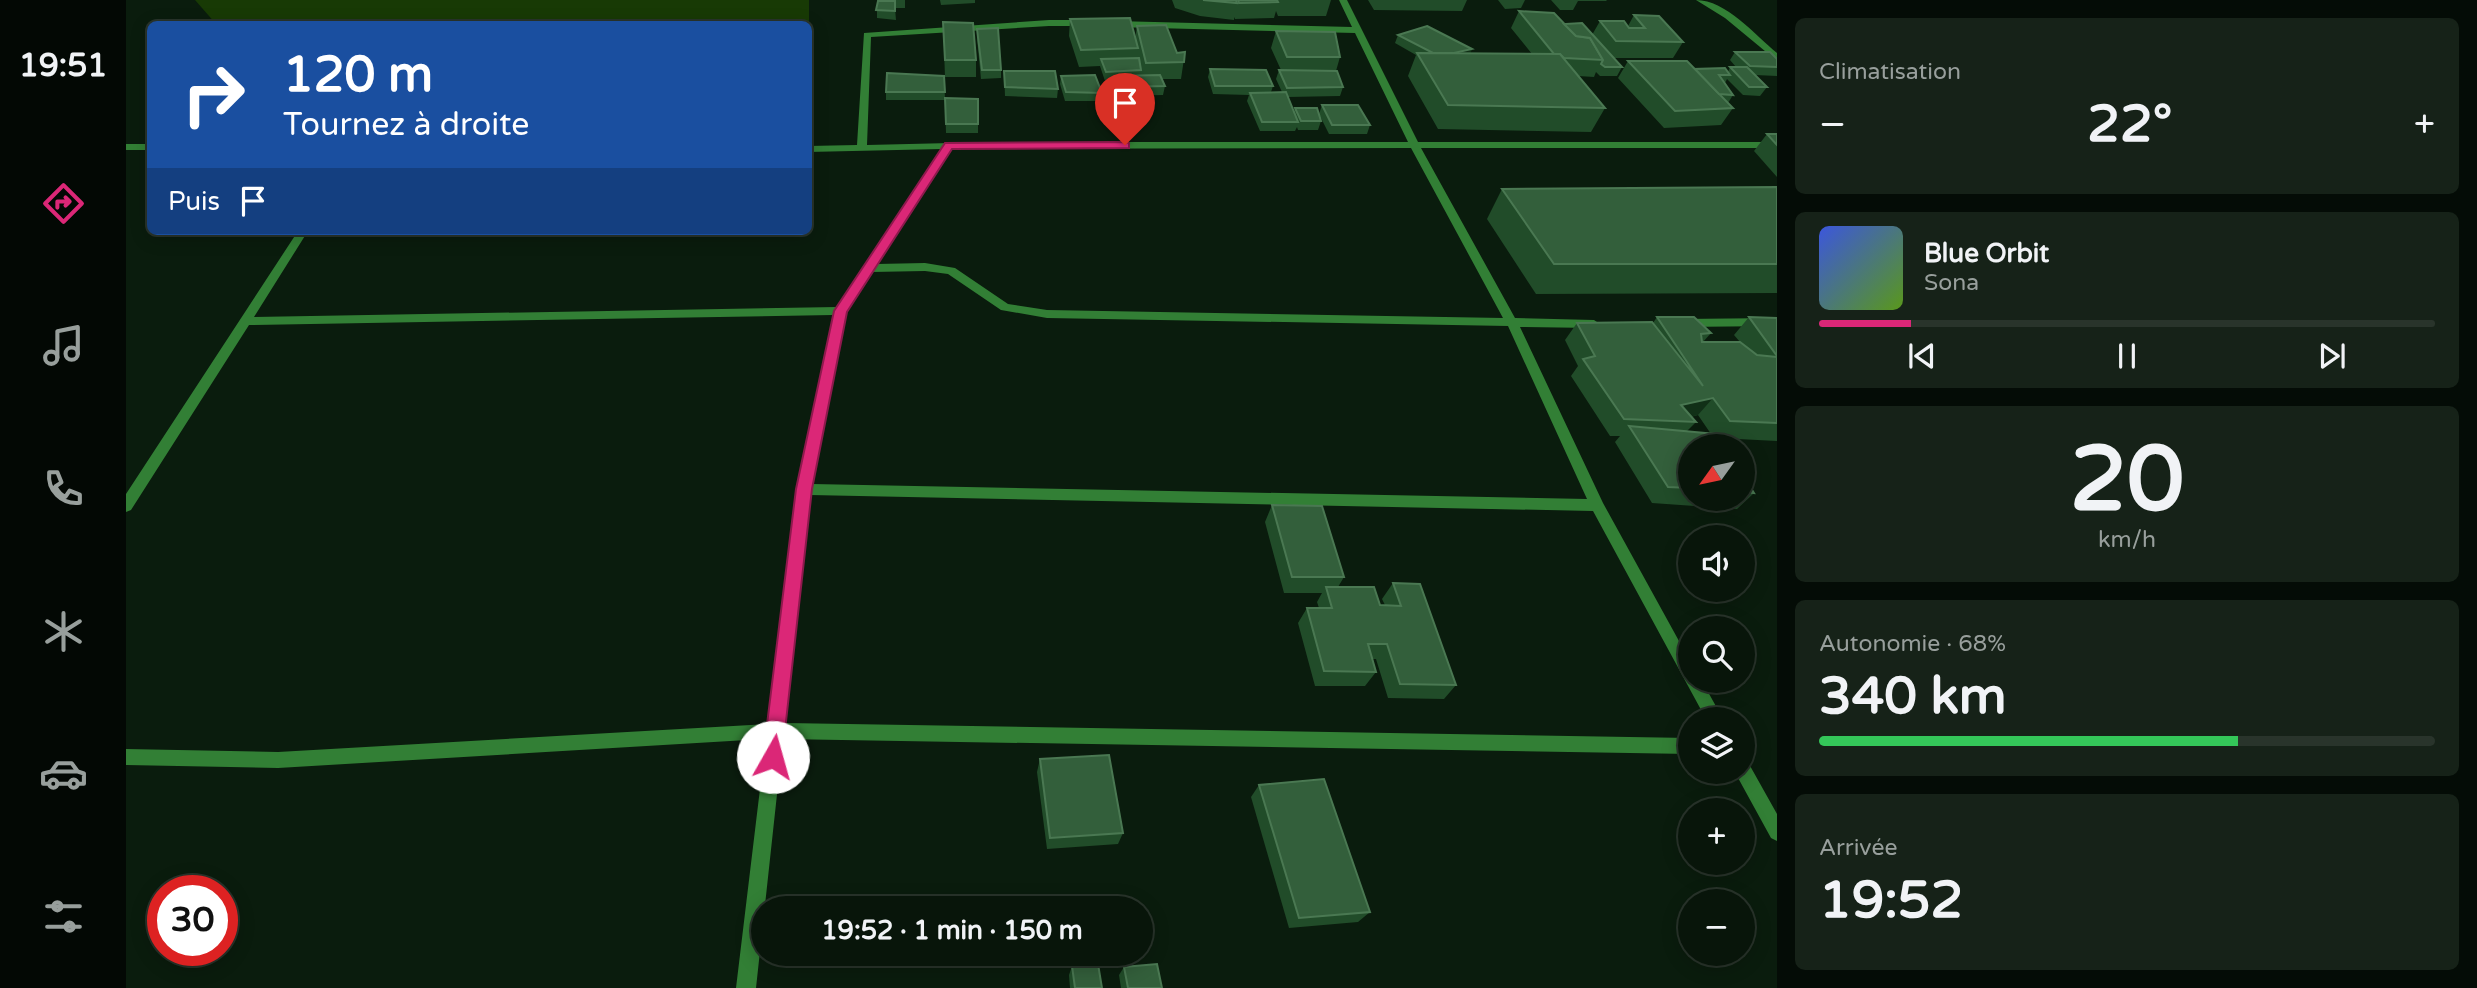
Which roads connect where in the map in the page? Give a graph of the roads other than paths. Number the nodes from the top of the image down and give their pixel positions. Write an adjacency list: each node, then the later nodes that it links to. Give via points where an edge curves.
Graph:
1 (1343, 0): 3 (street)
2 (1700, 0): 4 (street, via 1728,16)
3 (1356, 30): 9 (street); 10 (street, via 1049,23 872,34 865,37)
4 (1777, 58)
5 (1777, 145): 9 (street)
6 (949, 146): 9 (street); 10 (street); 13 (street)
7 (126, 147): 8 (street)
8 (147, 147)
9 (1415, 147): 19 (street)
10 (862, 148): 11 (street)
11 (812, 149)
12 (300, 235): 15 (street)
13 (869, 268): 14 (street); 19 (street, via 951,271 1005,307 1047,314)
14 (841, 311): 15 (street); 20 (street)
15 (245, 321): 22 (street)
16 (1777, 322): 17 (street)
17 (1666, 323)
18 (1610, 324): 19 (street)
19 (1513, 325): 21 (street)
20 (804, 489): 21 (street); 24 (street)
21 (1597, 505): 23 (street)
22 (126, 506)
23 (1678, 653)
24 (776, 731): 25 (street); 26 (street, via 278,760); 29 (street)
25 (1678, 746)
26 (126, 757)
27 (1751, 784): 28 (street)
28 (1777, 832)
29 (746, 988)

